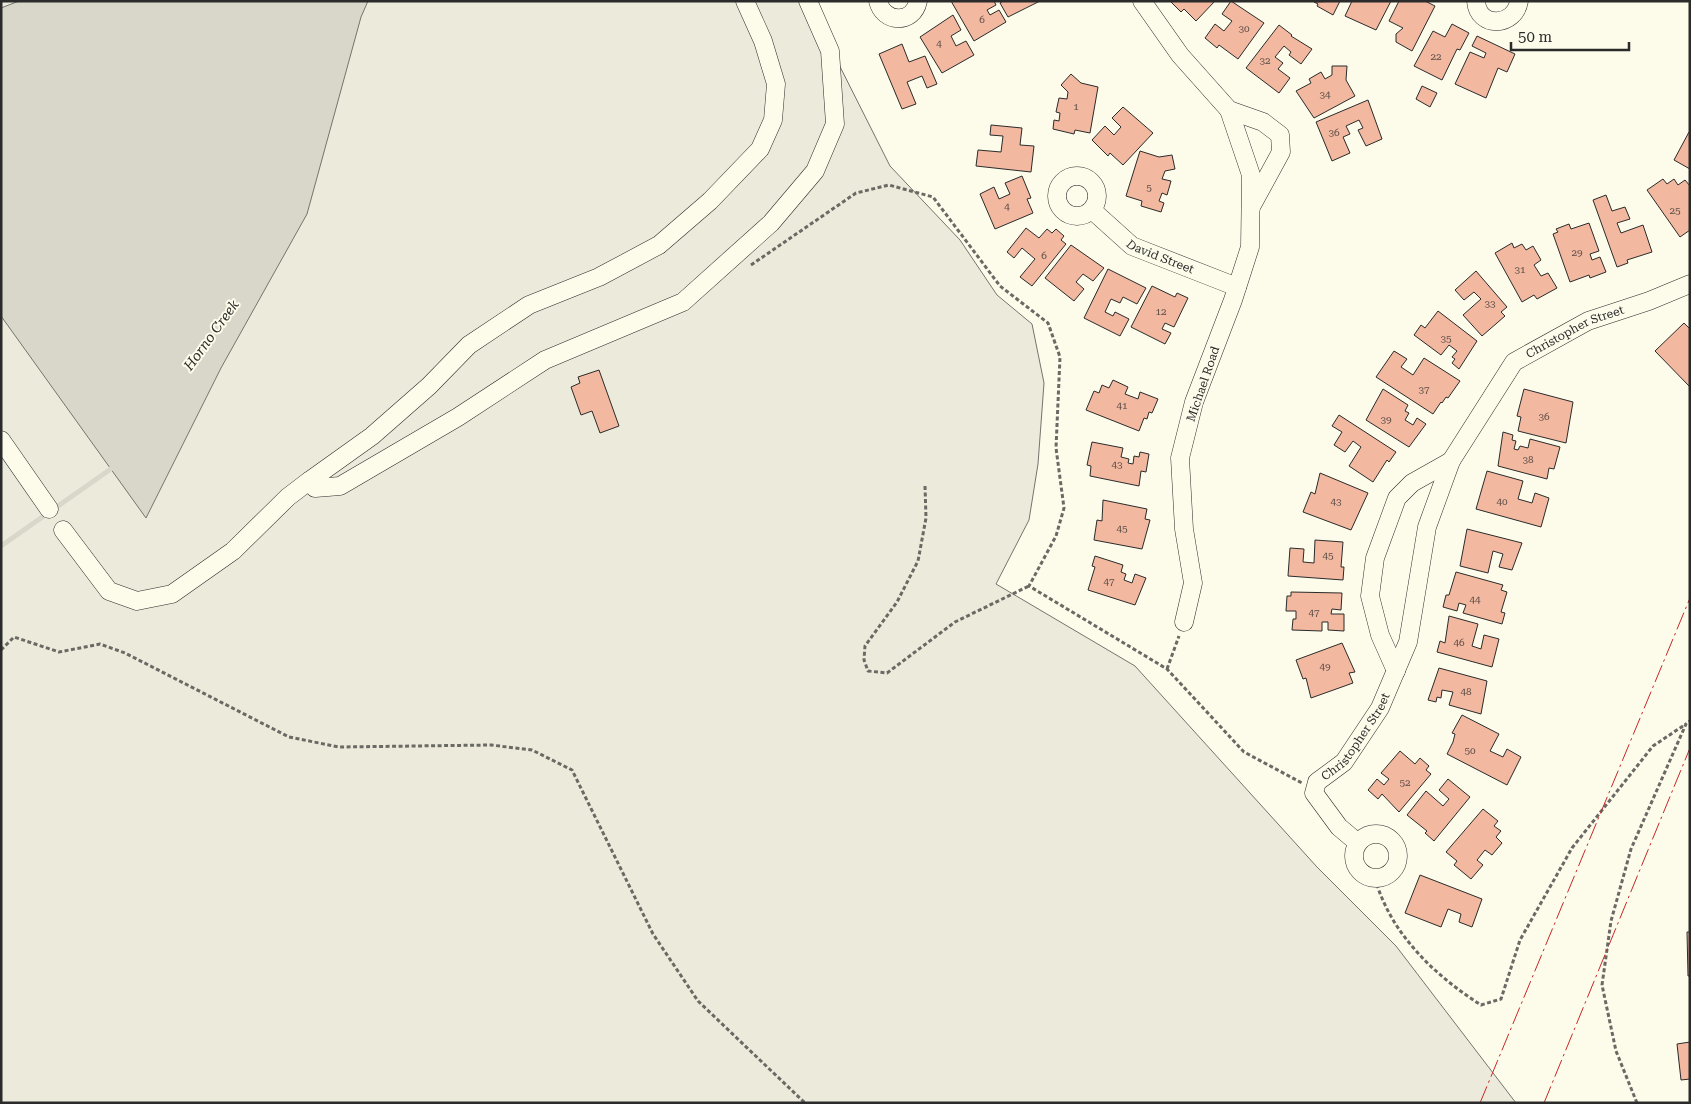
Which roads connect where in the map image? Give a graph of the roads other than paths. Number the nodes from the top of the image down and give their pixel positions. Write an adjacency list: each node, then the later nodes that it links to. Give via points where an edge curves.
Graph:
1 (745, 1): 15 (street, via 763,40 776,84 773,120 760,149 710,201 660,245 598,277 529,305 477,340 372,436)
2 (808, 1): 15 (street, via 830,51 835,124 815,171 771,223 683,302 545,360 458,417 340,486 315,488)
3 (878, 1): 4 (street, via 882,12 901,19 913,12)
4 (918, 1)
5 (1142, 1): 8 (street, Michael Road, via 1180,55)
6 (1476, 1): 7 (street, via 1484,18 1499,22 1512,16)
7 (1519, 1)
8 (1229, 110): 9 (street, Michael Road, via 1251,175); 9 (street, Michael Road, via 1263,122 1280,135 1281,152)
9 (1251, 208): 12 (street, Michael Road, via 1250,247)
10 (1092, 210): 12 (street, David Street, via 1132,246)
11 (1690, 284): 14 (street, Christopher Street, via 1588,321 1514,362)
12 (1237, 287): 18 (street, Michael Road, via 1194,402 1180,458 1184,529 1194,583)
13 (1, 440): 16 (street)
14 (1452, 461): 19 (street, Christopher Street, via 1427,527 1408,642); 19 (street, Christopher Street, via 1412,483 1397,498 1375,558 1370,596 1380,635)
15 (310, 482): 17 (street, via 288,497 233,551 172,594 137,601 108,591)
16 (49, 509)
17 (64, 530)
18 (1184, 622)
19 (1396, 671): 20 (street, Christopher Street, via 1380,708 1344,762 1317,782 1314,794 1339,827)
20 (1358, 843): 20 (street, via 1378,834 1392,840 1398,854 1389,874 1375,878 1362,873 1355,862)

